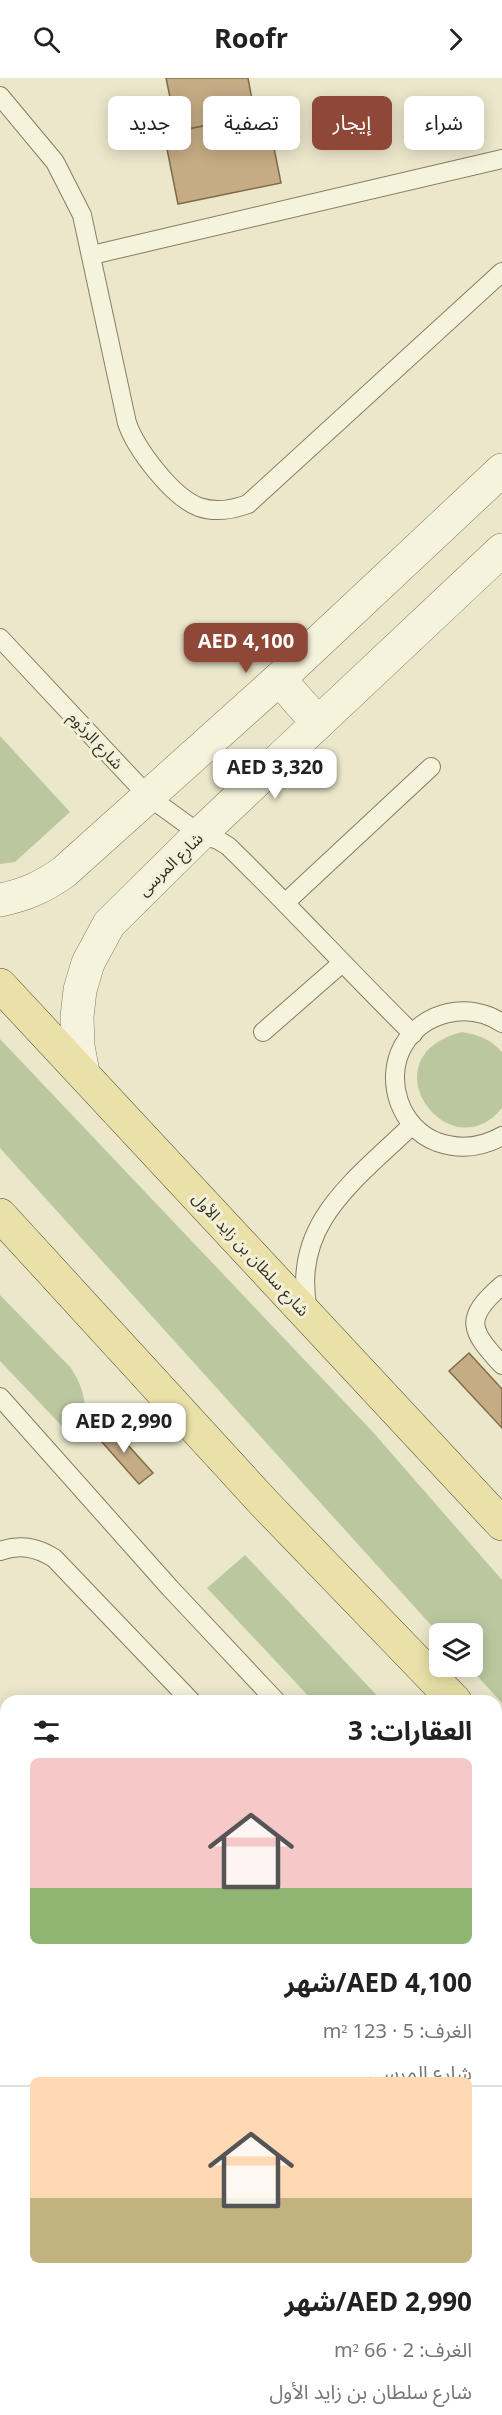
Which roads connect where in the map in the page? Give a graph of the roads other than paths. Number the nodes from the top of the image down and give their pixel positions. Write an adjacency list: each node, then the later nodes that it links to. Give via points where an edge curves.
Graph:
1 (0, 96): 3 (lane, via 37,138 70,188)
2 (502, 159): 3 (lane)
3 (92, 255): 4 (lane, via 132,437 149,463 182,496 214,511 232,510 262,493)
4 (502, 272)
5 (502, 471): 8 (street)
6 (502, 550): 9 (street, شارع المرسى)
7 (0, 638): 11 (lane, شارع الردُوم)
8 (279, 679): 9 (street); 11 (street)
9 (318, 723): 12 (street, شارع المرسى)
10 (431, 767): 14 (lane)
11 (149, 796): 12 (lane, شارع الردُوم); 13 (street, via 64,872 24,895)
12 (200, 834): 14 (lane, شارع الردُوم, via 228,846); 20 (street, شارع المرسى, via 109,924 88,963 77,1017)
13 (0, 900)
14 (286, 902): 15 (lane, شارع الردُوم)
15 (342, 963): 18 (lane); 19 (lane, شارع الردُوم)
16 (0, 985): 20 (main road, شارع سلطان بن زايد الأول)
17 (500, 1018): 19 (lane, via 478,1012 442,1014)
18 (263, 1032)
19 (413, 1034): 21 (lane, via 403,1047 395,1079 399,1103)
20 (83, 1073): 25 (main road, شارع سلطان بن زايد الأول)
21 (412, 1125): 22 (lane, via 429,1139 450,1147); 25 (lane, via 338,1198 312,1237 305,1263 304,1291)
22 (498, 1144)
23 (0, 1215): 32 (main road, via 264,1503)
24 (502, 1285): 26 (lane, via 480,1306 475,1327 482,1343)
25 (310, 1318): 28 (main road, شارع سلطان بن زايد الأول)
26 (502, 1365)
27 (1, 1401): 31 (lane)
28 (502, 1524)
29 (0, 1551): 30 (lane, via 26,1547 54,1558)
30 (184, 1695)
31 (263, 1695)
32 (449, 1695)

